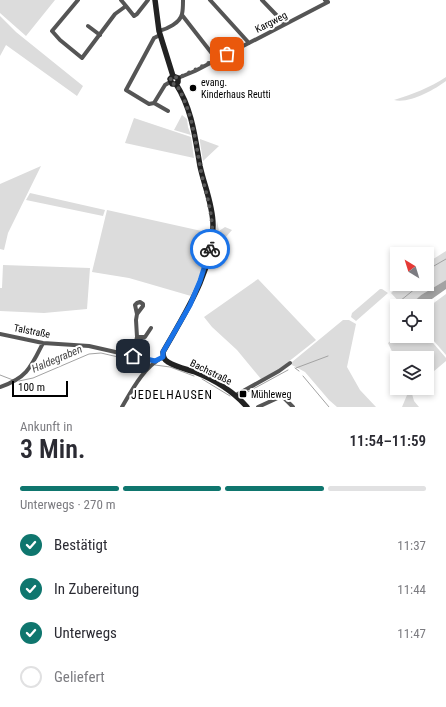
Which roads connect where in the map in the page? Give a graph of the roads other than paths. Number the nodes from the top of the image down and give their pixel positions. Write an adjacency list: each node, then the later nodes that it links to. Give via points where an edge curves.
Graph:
1 (78, 0): 14 (street, via 52,31 82,58)
2 (121, 0): 9 (street)
3 (148, 0): 9 (street, via 134,16)
4 (155, 0): 13 (street)
5 (183, 0): 10 (street)
6 (210, 0): 15 (street)
7 (262, 0): 11 (street)
8 (327, 1): 11 (street, Kargweg)
9 (126, 6): 14 (street, via 115,14)
10 (182, 15): 13 (street); 16 (street)
11 (285, 24): 15 (street, Kargweg)
12 (88, 26): 14 (street)
13 (159, 33): 17 (street); 20 (street, via 126,90 149,104)
14 (100, 35)
15 (249, 43): 16 (street, Kargweg)
16 (216, 60): 17 (street, Kargweg)
17 (176, 77): 18 (street, via 170,79); 19 (street, via 179,81)
18 (170, 82): 19 (street); 20 (street, via 165,85)
19 (176, 84): 28 (street, via 189,110 213,225 211,248 196,291 163,352)
20 (154, 103): 21 (street)
21 (168, 111)
22 (138, 314): 25 (street)
23 (150, 328): 25 (street, via 145,337)
24 (0, 334): 26 (street, Talstraße)
25 (137, 338): 27 (street)
26 (43, 343): 27 (street, Talstraße, via 89,346); 31 (street, via 30,369 12,383)
27 (133, 356): 29 (street, Talstraße)
28 (163, 357): 29 (street); 32 (street, Bachstraße, via 167,362 211,380)
29 (155, 361): 33 (street, via 136,384)
30 (290, 363): 32 (street)
31 (0, 387)
32 (236, 395): 34 (street, Bachstraße)
33 (122, 407)
34 (247, 407)
35 (258, 407): 36 (street, via 282,396)
36 (293, 407)

